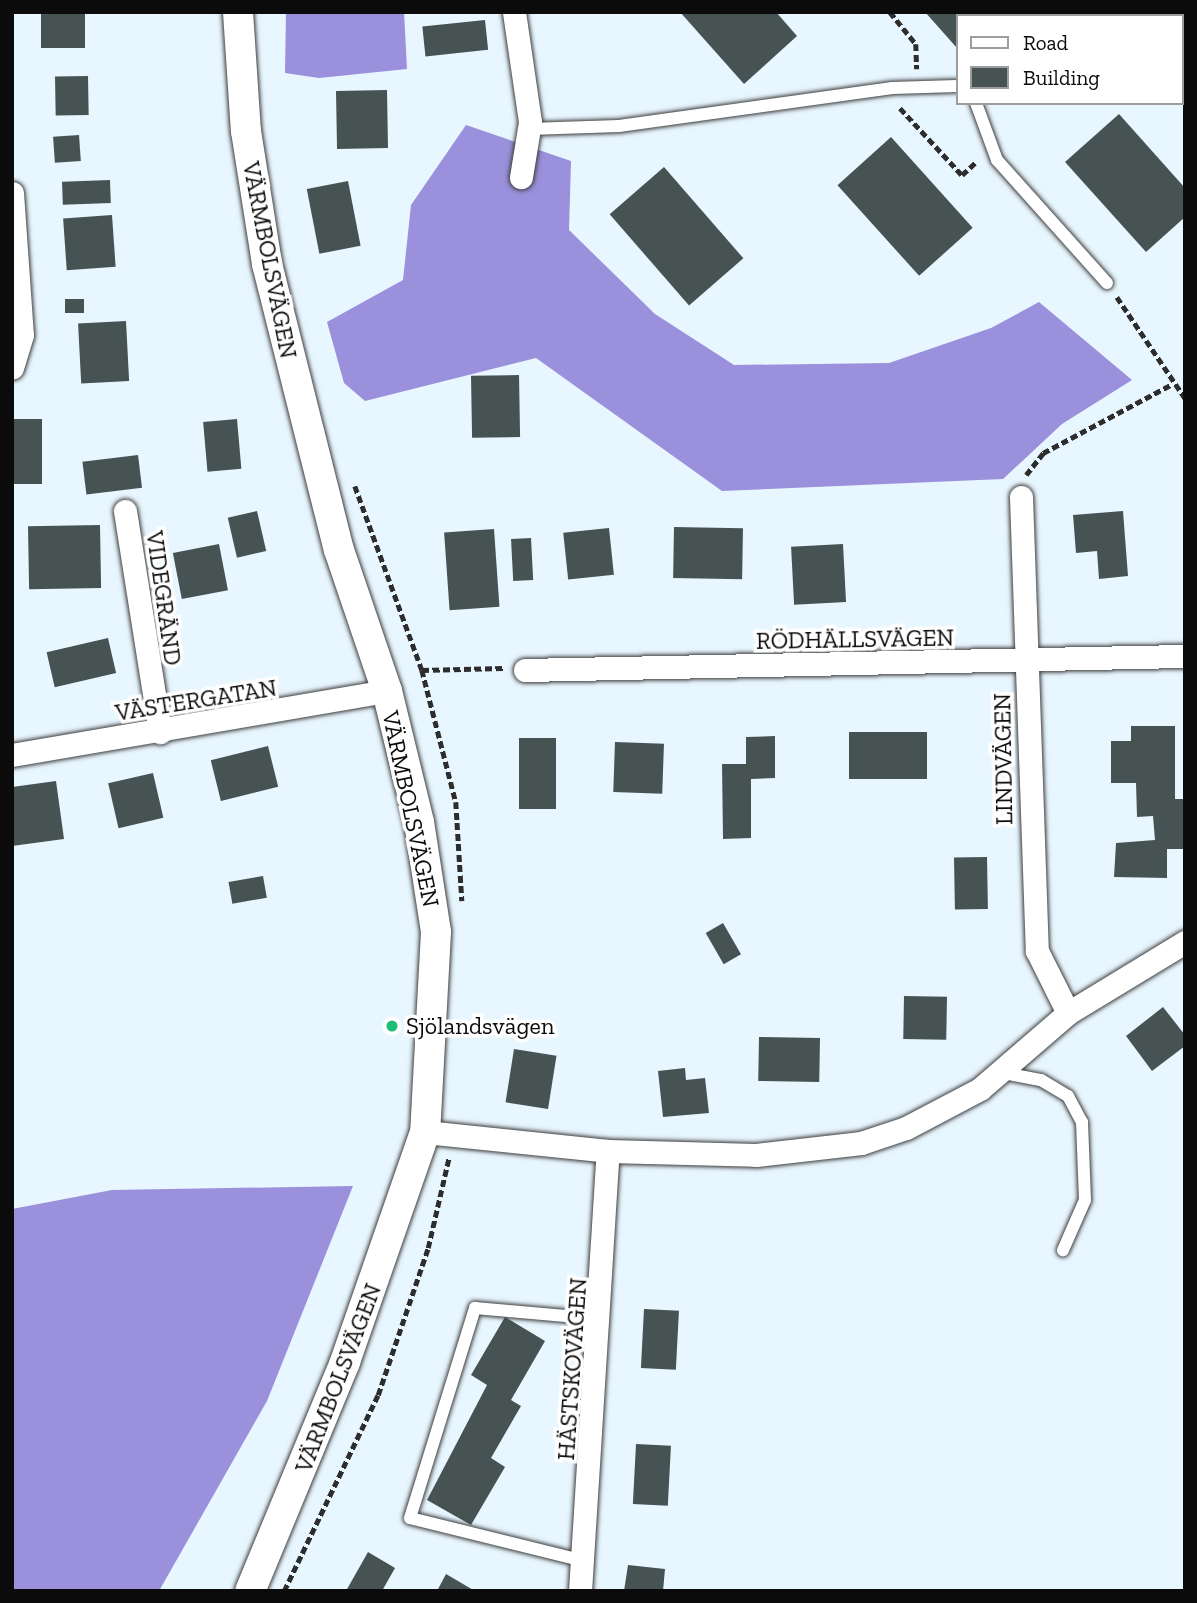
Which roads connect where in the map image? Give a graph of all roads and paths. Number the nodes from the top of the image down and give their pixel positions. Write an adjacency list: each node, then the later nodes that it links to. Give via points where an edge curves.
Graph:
1 (238, 12): 23 (street, VÄRMBOLSVÄGEN, via 246,131 267,264 335,537)
2 (514, 12): 8 (street)
3 (890, 12): 5 (path, via 916,44)
4 (956, 86): 5 (lane)
5 (917, 87): 6 (lane)
6 (883, 89): 8 (lane, via 619,126); 9 (path)
7 (977, 105): 12 (lane, via 997,160)
8 (529, 130): 10 (street)
9 (962, 175)
10 (521, 177)
11 (12, 193): 13 (street, via 22,335)
12 (1107, 284): 14 (path)
13 (12, 368)
14 (1172, 384): 15 (path); 17 (path, via 1043,453 1032,464)
15 (1185, 398)
16 (351, 472): 21 (path)
17 (1021, 497): 20 (street, LINDVÄGEN)
18 (125, 511): 24 (street, VIDEGRÄND)
19 (1185, 656): 20 (street, RÖDHÄLLSVÄGEN)
20 (1026, 660): 22 (street, RÖDHÄLLSVÄGEN); 28 (street, LINDVÄGEN, via 1037,951)
21 (422, 670): 22 (path); 26 (path, via 460,828)
22 (525, 670)
23 (387, 691): 24 (street, VÄSTERGATAN); 30 (street, VÄRMBOLSVÄGEN, via 419,822 436,932)
24 (160, 732): 25 (street, VÄSTERGATAN)
25 (12, 755)
26 (461, 916)
27 (1185, 942): 28 (street)
28 (1068, 1013): 29 (street)
29 (1004, 1073): 31 (street, via 906,1128 861,1143 769,1154); 32 (lane, via 1041,1080 1068,1096 1082,1122 1085,1200)
30 (438, 1133): 31 (street); 35 (street, VÄRMBOLSVÄGEN); 36 (path, via 428,1248 378,1395)
31 (608, 1151): 33 (street, HÄSTSKOVÄGEN)
32 (1063, 1250)
33 (601, 1320): 34 (street, HÄSTSKOVÄGEN); 34 (lane, via 475,1308 410,1518)
34 (584, 1561): 37 (street, HÄSTSKOVÄGEN)
35 (250, 1591)
36 (284, 1591)
37 (580, 1591)

